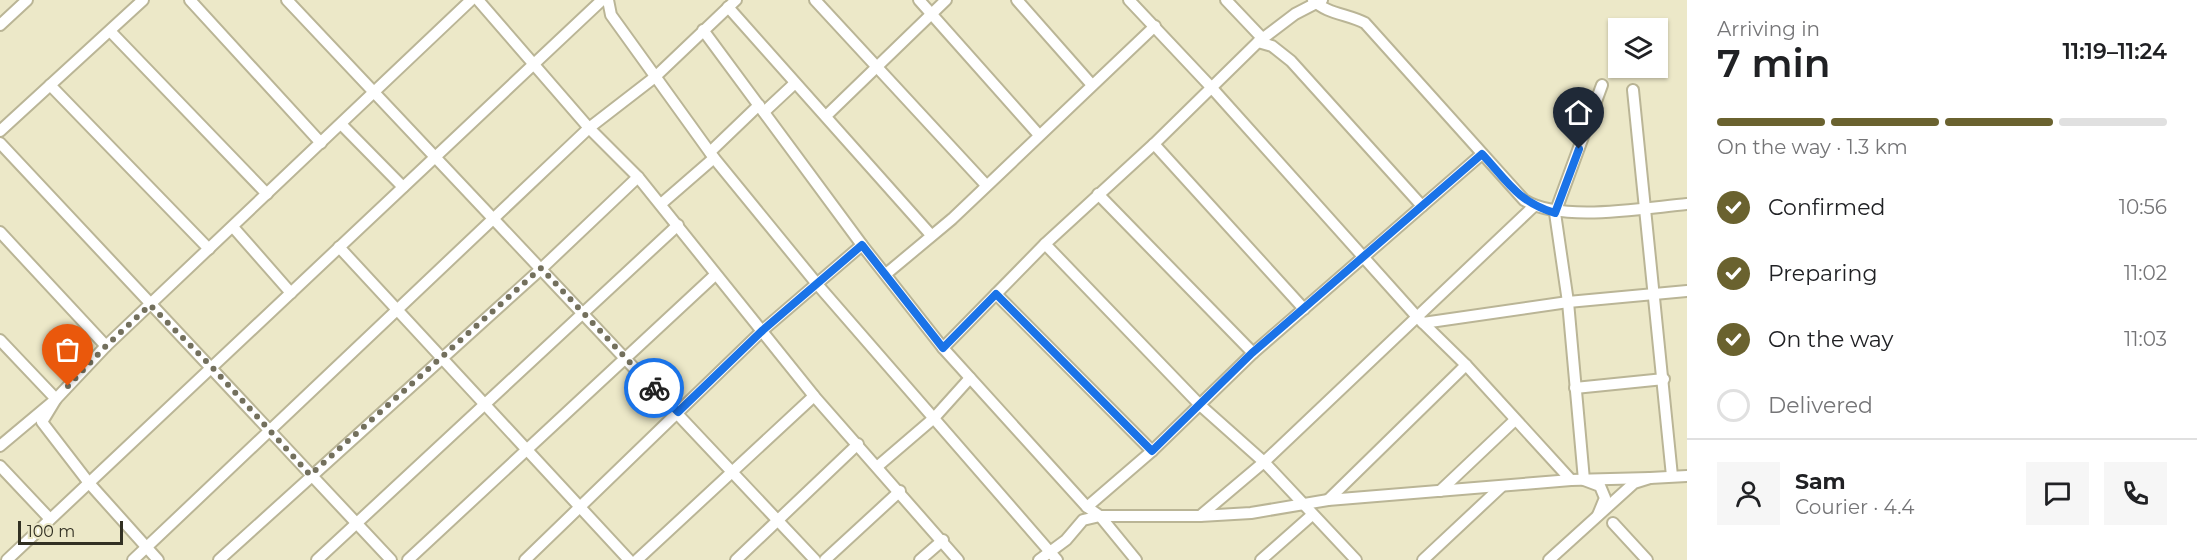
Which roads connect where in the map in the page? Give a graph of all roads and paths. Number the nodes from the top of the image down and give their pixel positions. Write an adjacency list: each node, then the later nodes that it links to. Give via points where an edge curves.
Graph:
1 (27, 0): 18 (street)
2 (143, 0): 21 (street)
3 (190, 0): 40 (street)
4 (287, 0): 32 (street)
5 (471, 0): 32 (street)
6 (478, 0): 23 (street)
7 (602, 0): 23 (street)
8 (608, 0): 25 (street, via 610,15)
9 (815, 0): 24 (street)
10 (920, 0): 17 (street)
11 (946, 0): 17 (street)
12 (1017, 0): 28 (street)
13 (1129, 0): 19 (street)
14 (1226, 0): 22 (street)
15 (1317, 1): 22 (street); 42 (street, via 1328,10 1365,23)
16 (732, 4): 20 (street); 26 (street)
17 (932, 14): 24 (street); 38 (street)
18 (0, 25)
19 (1155, 26): 28 (street); 30 (street)
20 (703, 30): 25 (street); 33 (street)
21 (110, 31): 27 (street); 48 (street)
22 (1260, 40): 30 (street); 52 (street, via 1291,61)
23 (534, 64): 36 (street); 44 (street)
24 (875, 66): 34 (street); 46 (street)
25 (655, 77): 36 (street); 43 (street)
26 (794, 84): 33 (street); 34 (street)
27 (50, 85): 37 (street); 64 (street)
28 (1092, 85): 38 (street)
29 (1602, 85): 55 (street)
30 (1211, 87): 41 (street); 65 (street)
31 (1633, 90): 54 (street)
32 (372, 94): 35 (street); 44 (street)
33 (761, 109): 43 (street); 62 (street)
34 (826, 116): 60 (street)
35 (341, 124): 40 (street); 47 (street)
36 (590, 128): 45 (street); 56 (street)
37 (0, 131)
38 (1039, 135): 46 (street)
39 (0, 143): 75 (street)
40 (321, 143): 48 (street)
41 (1154, 144): 49 (street); 76 (street)
42 (1482, 154): 52 (street); 53 (street)
43 (712, 155): 50 (street); 69 (street)
44 (435, 157): 47 (street); 56 (street)
45 (638, 177): 50 (street); 66 (street)
46 (986, 185): 60 (street)
47 (403, 187): 63 (street)
48 (267, 194): 58 (street)
49 (1098, 194): 61 (street); 84 (street)
50 (661, 204): 57 (street)
51 (1687, 204): 54 (street)
52 (1422, 206): 65 (street)
53 (1534, 206): 55 (street); 79 (street)
54 (1644, 208): 55 (street); 73 (street)
55 (1555, 213): 74 (street)
56 (495, 218): 66 (street); 77 (street)
57 (678, 225): 67 (street); 78 (street)
58 (233, 227): 64 (street); 71 (street)
59 (0, 232): 82 (street)
60 (932, 236): 68 (street)
61 (1045, 244): 72 (street); 94 (street)
62 (862, 245): 68 (street); 69 (street)
63 (339, 248): 71 (street); 77 (street, via 388,304)
64 (209, 249): 75 (street)
65 (1364, 256): 76 (street); 79 (street)
66 (541, 268): 78 (street); 86 (street)
67 (715, 274): 80 (street); 85 (street)
68 (886, 274): 83 (street)
69 (817, 284): 80 (street); 97 (street)
70 (1687, 291): 73 (street)
71 (291, 293): 88 (street)
72 (996, 294): 83 (street); 103 (street)
73 (1655, 294): 74 (street); 90 (street)
74 (1568, 302): 79 (street); 91 (street)
75 (150, 305): 82 (street); 88 (street)
76 (1304, 309): 84 (street)
77 (399, 311): 86 (street); 99 (street)
78 (583, 312): 85 (street); 95 (street)
79 (1420, 320): 87 (street); 104 (street)
80 (763, 330): 92 (street); 96 (street)
81 (0, 340): 93 (street)
82 (106, 346): 93 (street)
83 (943, 348): 89 (street)
84 (1252, 353): 94 (street)
85 (625, 358): 96 (street); 102 (street)
86 (441, 360): 95 (street); 108 (street)
87 (1466, 365): 98 (street); 118 (street)
88 (212, 367): 99 (street); 114 (street)
89 (970, 378): 97 (street); 121 (street)
90 (1664, 379): 91 (street); 109 (street)
91 (1575, 388): 113 (street)
92 (814, 396): 100 (street); 107 (street)
93 (56, 399): 101 (street); 114 (street, via 42,422)
94 (1200, 405): 103 (street); 104 (street)
95 (484, 407): 102 (street); 128 (street)
96 (678, 412): 107 (street); 120 (street)
97 (934, 418): 106 (street); 132 (street)
98 (1515, 420): 112 (street); 117 (street)
99 (272, 431): 108 (street); 131 (street)
100 (858, 444): 106 (street); 127 (street)
101 (0, 446)
102 (525, 450): 120 (street); 139 (street)
103 (1152, 451): 121 (street)
104 (1264, 462): 119 (street); 125 (street)
105 (0, 466): 126 (street)
106 (878, 466): 116 (street)
107 (733, 472): 127 (street); 142 (street)
108 (310, 475): 128 (street); 136 (street)
109 (1672, 476): 110 (street); 111 (street)
110 (1687, 476)
111 (1650, 478): 113 (street); 123 (street, via 1634,483)
112 (1571, 480): 113 (street); 115 (street)
113 (1584, 480): 123 (street, via 1595,482 1604,492 1604,505)
114 (89, 483): 126 (street); 131 (street)
115 (1501, 487): 117 (street); 153 (street)
116 (900, 491): 130 (street); 145 (street)
117 (1440, 491): 118 (street)
118 (1328, 500): 119 (street)
119 (1302, 505): 122 (street); 125 (street)
120 (580, 507): 140 (street); 141 (street)
121 (1088, 507): 124 (street)
122 (1312, 515): 151 (street); 152 (street)
123 (1598, 515): 154 (street)
124 (1100, 516): 125 (street); 132 (street, via 1083,520); 150 (street)
125 (1200, 516)
126 (50, 519): 133 (street)
127 (778, 521): 143 (street); 144 (street)
128 (356, 523): 137 (street); 138 (street)
129 (1613, 523): 155 (street)
130 (943, 540): 146 (street); 147 (street)
131 (147, 547): 134 (street); 135 (street)
132 (1050, 551): 148 (street); 149 (street)
133 (7, 560)
134 (133, 560)
135 (158, 560)
136 (219, 560)
137 (317, 560)
138 (391, 560)
139 (408, 560)
140 (525, 560)
141 (629, 560)
142 (637, 560)
143 (736, 560)
144 (815, 560)
145 (825, 560)
146 (920, 560)
147 (958, 560)
148 (1039, 560)
149 (1058, 560)
150 (1136, 560)
151 (1261, 560)
152 (1356, 560)
153 (1423, 560)
154 (1549, 560)
155 (1647, 560)

